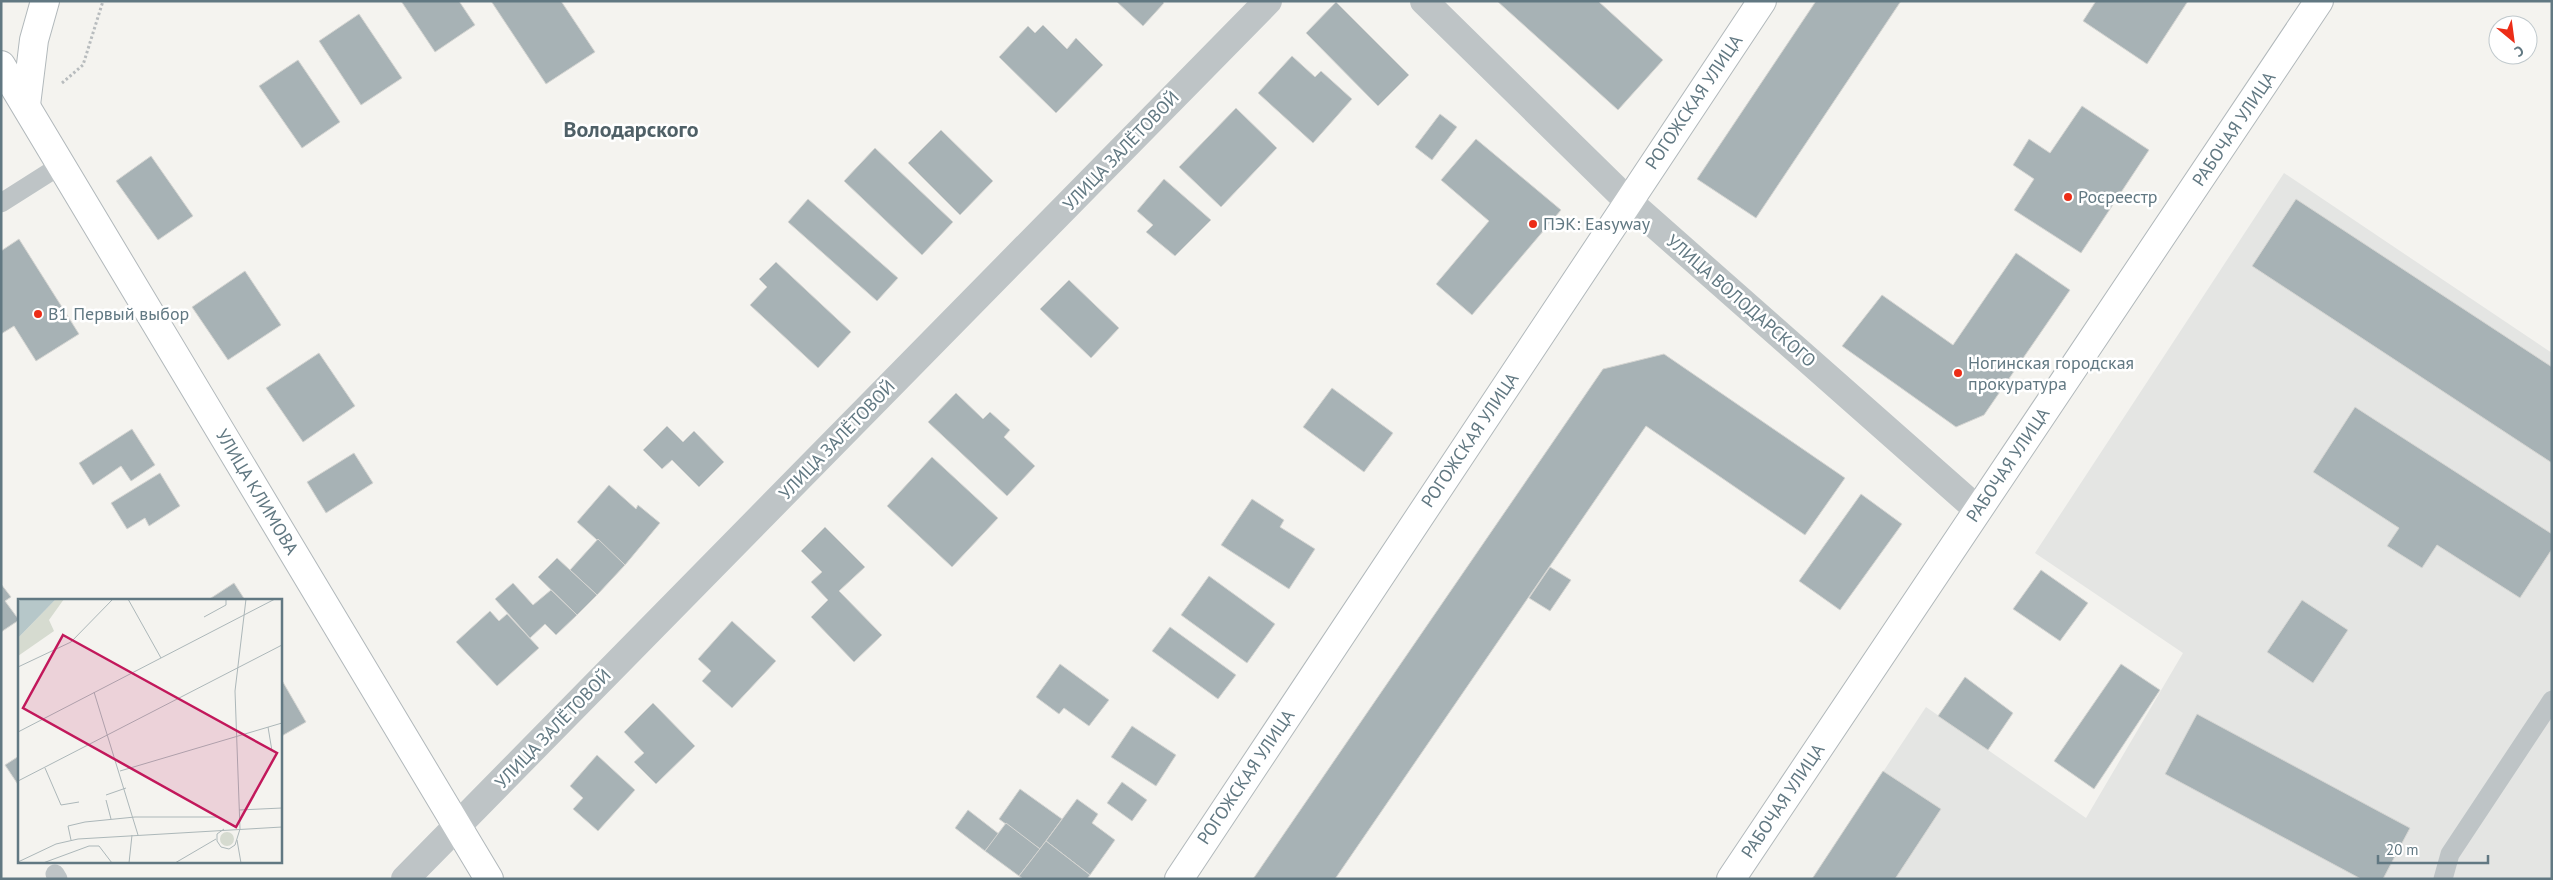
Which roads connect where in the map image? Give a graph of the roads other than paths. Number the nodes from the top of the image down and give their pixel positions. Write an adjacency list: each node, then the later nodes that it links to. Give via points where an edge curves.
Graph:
1 (45, 1): 7 (main road, via 34,40)
2 (1268, 1): 13 (street, УЛИЦА ЗАЛЁТОВОЙ)
3 (1424, 1): 9 (street, УЛИЦА ВОЛОДАРСКОГО)
4 (1762, 1): 9 (main road, РОГОЖСКАЯ УЛИЦА)
5 (2319, 1): 11 (main road, РАБОЧАЯ УЛИЦА)
6 (1, 65): 7 (main road, УЛИЦА КЛИМОВА)
7 (26, 105): 8 (main road, УЛИЦА КЛИМОВА)
8 (61, 165): 10 (lane); 13 (main road, УЛИЦА КЛИМОВА)
9 (1628, 201): 11 (street, УЛИЦА ВОЛОДАРСКОГО); 16 (main road, РОГОЖСКАЯ УЛИЦА)
10 (1, 203)
11 (1978, 510): 17 (main road, РАБОЧАЯ УЛИЦА)
12 (2552, 700): 18 (lane, via 2450,854)
13 (458, 826): 14 (street, УЛИЦА ЗАЛЁТОВОЙ); 15 (main road, УЛИЦА КЛИМОВА)
14 (406, 879)
15 (489, 879)
16 (1179, 879)
17 (1731, 879)
18 (2443, 879)

